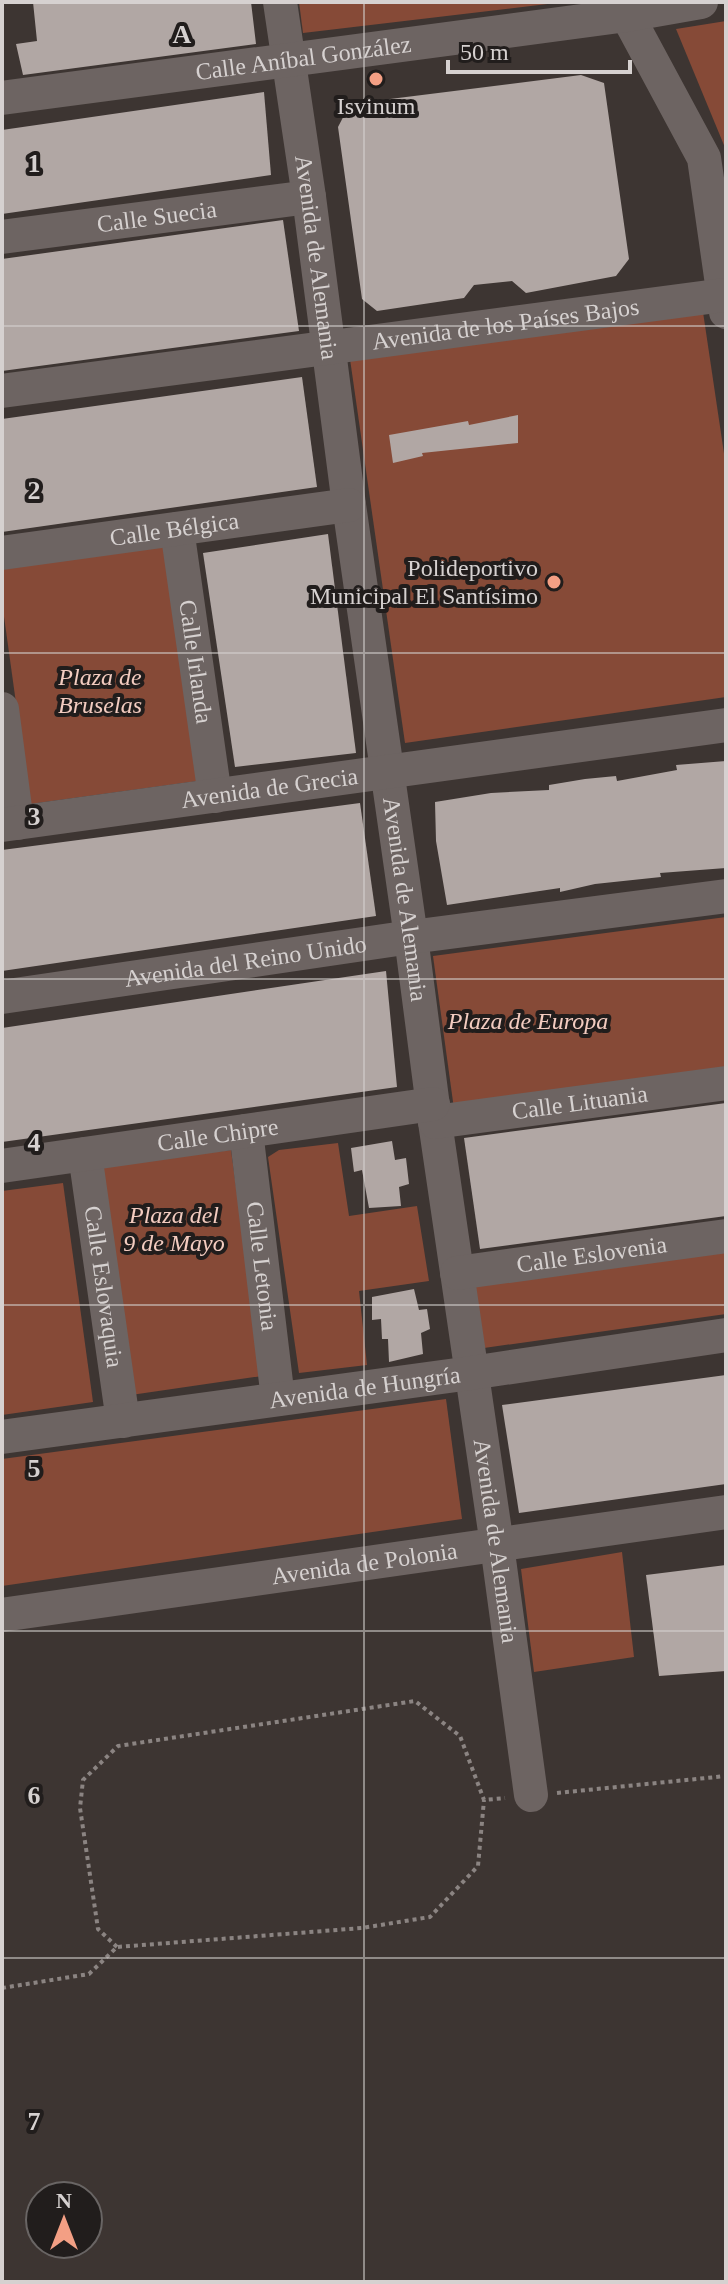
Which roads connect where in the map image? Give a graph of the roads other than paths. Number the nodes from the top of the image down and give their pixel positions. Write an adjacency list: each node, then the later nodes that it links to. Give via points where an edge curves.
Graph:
1 (280, 2): 4 (street, Avenida de Alemania)
2 (701, 2): 3 (street, Calle Aníbal González)
3 (624, 9): 4 (street, Calle Aníbal González); 8 (street, via 704,158)
4 (289, 59): 5 (street, Calle Aníbal González); 6 (street, Avenida de Alemania)
5 (2, 98)
6 (309, 197): 7 (street, Calle Suecia); 9 (street, Avenida de Alemania)
7 (2, 237)
8 (725, 303): 9 (street, Avenida de los Países Bajos)
9 (328, 347): 10 (street, Avenida de los Países Bajos); 11 (street, Avenida de Alemania)
10 (2, 391)
11 (349, 505): 12 (street, Calle Bélgica); 16 (street, Avenida de Alemania)
12 (177, 529): 13 (street, Calle Bélgica); 17 (street, Calle Irlanda)
13 (2, 553)
14 (2, 709): 18 (street)
15 (726, 725): 16 (street, Avenida de Grecia)
16 (387, 772): 17 (street, Avenida de Grecia); 20 (street, Avenida de Alemania)
17 (215, 796): 18 (street, Avenida de Grecia)
18 (9, 824)
19 (726, 896): 20 (street, Avenida del Reino Unido)
20 (411, 937): 21 (street, Avenida del Reino Unido); 23 (street, Avenida de Alemania)
21 (2, 997)
22 (726, 1083): 23 (street, Calle Lituania)
23 (434, 1113): 24 (street, Calle Chipre); 28 (street, Avenida de Alemania)
24 (246, 1131): 25 (street, Calle Chipre); 31 (street, Calle Letonia)
25 (85, 1154): 26 (street, Calle Chipre); 32 (street, Calle Eslovaquia)
26 (2, 1166)
27 (726, 1236): 28 (street, Calle Eslovenia)
28 (457, 1273): 30 (street, Avenida de Alemania)
29 (726, 1335): 30 (street, Avenida de Hungría)
30 (471, 1373): 31 (street, Avenida de Hungría); 35 (street, Avenida de Alemania)
31 (278, 1399): 32 (street, Avenida de Hungría)
32 (123, 1421): 33 (street, Avenida de Hungría)
33 (2, 1437)
34 (726, 1512): 35 (street, Avenida de Polonia)
35 (497, 1545): 36 (street, Avenida de Polonia); 37 (street, Avenida de Alemania)
36 (2, 1615)
37 (531, 1795)

